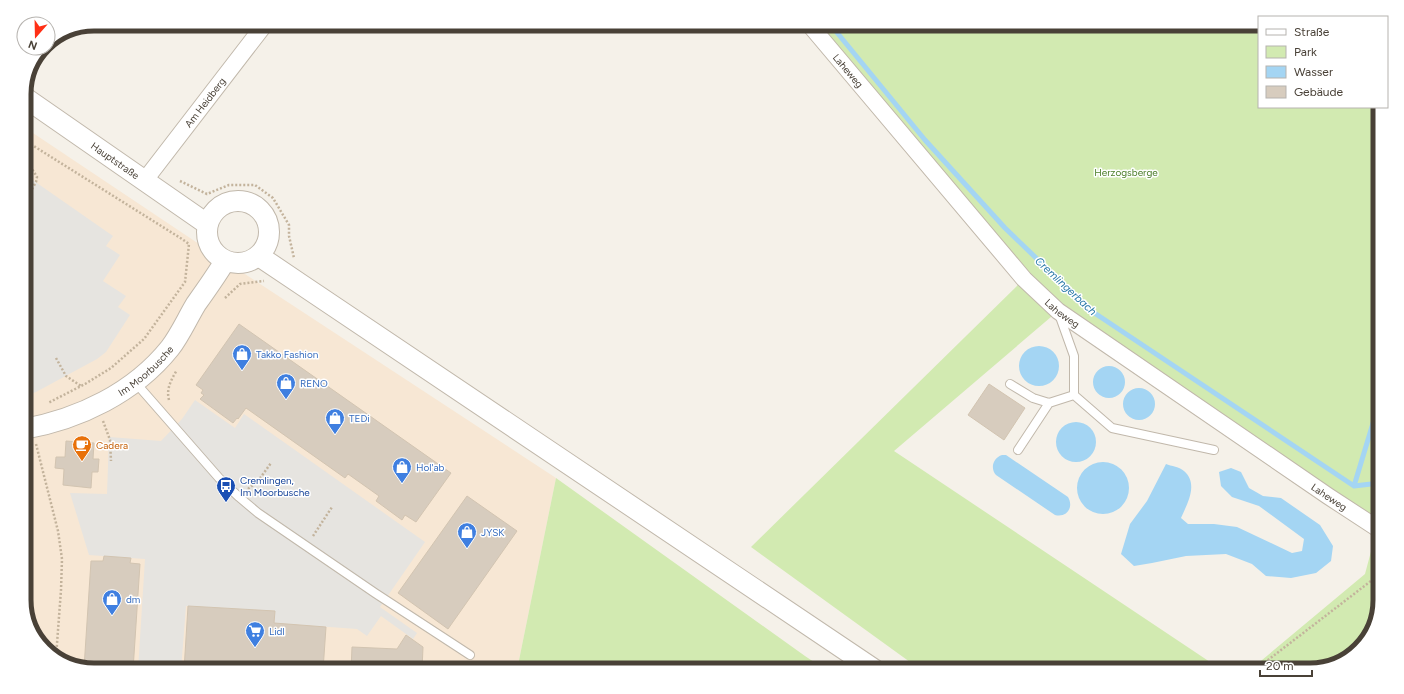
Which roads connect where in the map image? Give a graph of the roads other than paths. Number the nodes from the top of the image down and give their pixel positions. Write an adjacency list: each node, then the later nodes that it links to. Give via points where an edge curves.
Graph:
1 (260, 31): 4 (street, Am Heidberg)
2 (815, 31): 8 (street, Laheweg, via 1024,279)
3 (31, 102): 4 (street, Hauptstraße)
4 (145, 180): 5 (street, Hauptstraße)
5 (207, 224): 6 (street, via 210,216 222,205 238,201 254,205 265,217 269,233 265,249); 7 (street, via 209,246)
6 (259, 256): 7 (street, via 237,264); 18 (street)
7 (225, 261): 9 (street, Im Moorbusche, via 196,305 182,332 150,369)
8 (1058, 311): 11 (lane, via 1074,356); 16 (street, Laheweg)
9 (135, 381): 13 (street, Im Moorbusche, via 95,407); 17 (lane, via 219,478 258,513)
10 (1010, 384): 12 (lane, via 1033,398)
11 (1074, 395): 12 (lane); 15 (lane, via 1112,428)
12 (1049, 403): 14 (lane)
13 (31, 427)
14 (1018, 450)
15 (1214, 450)
16 (1373, 525)
17 (470, 655)
18 (865, 663)

